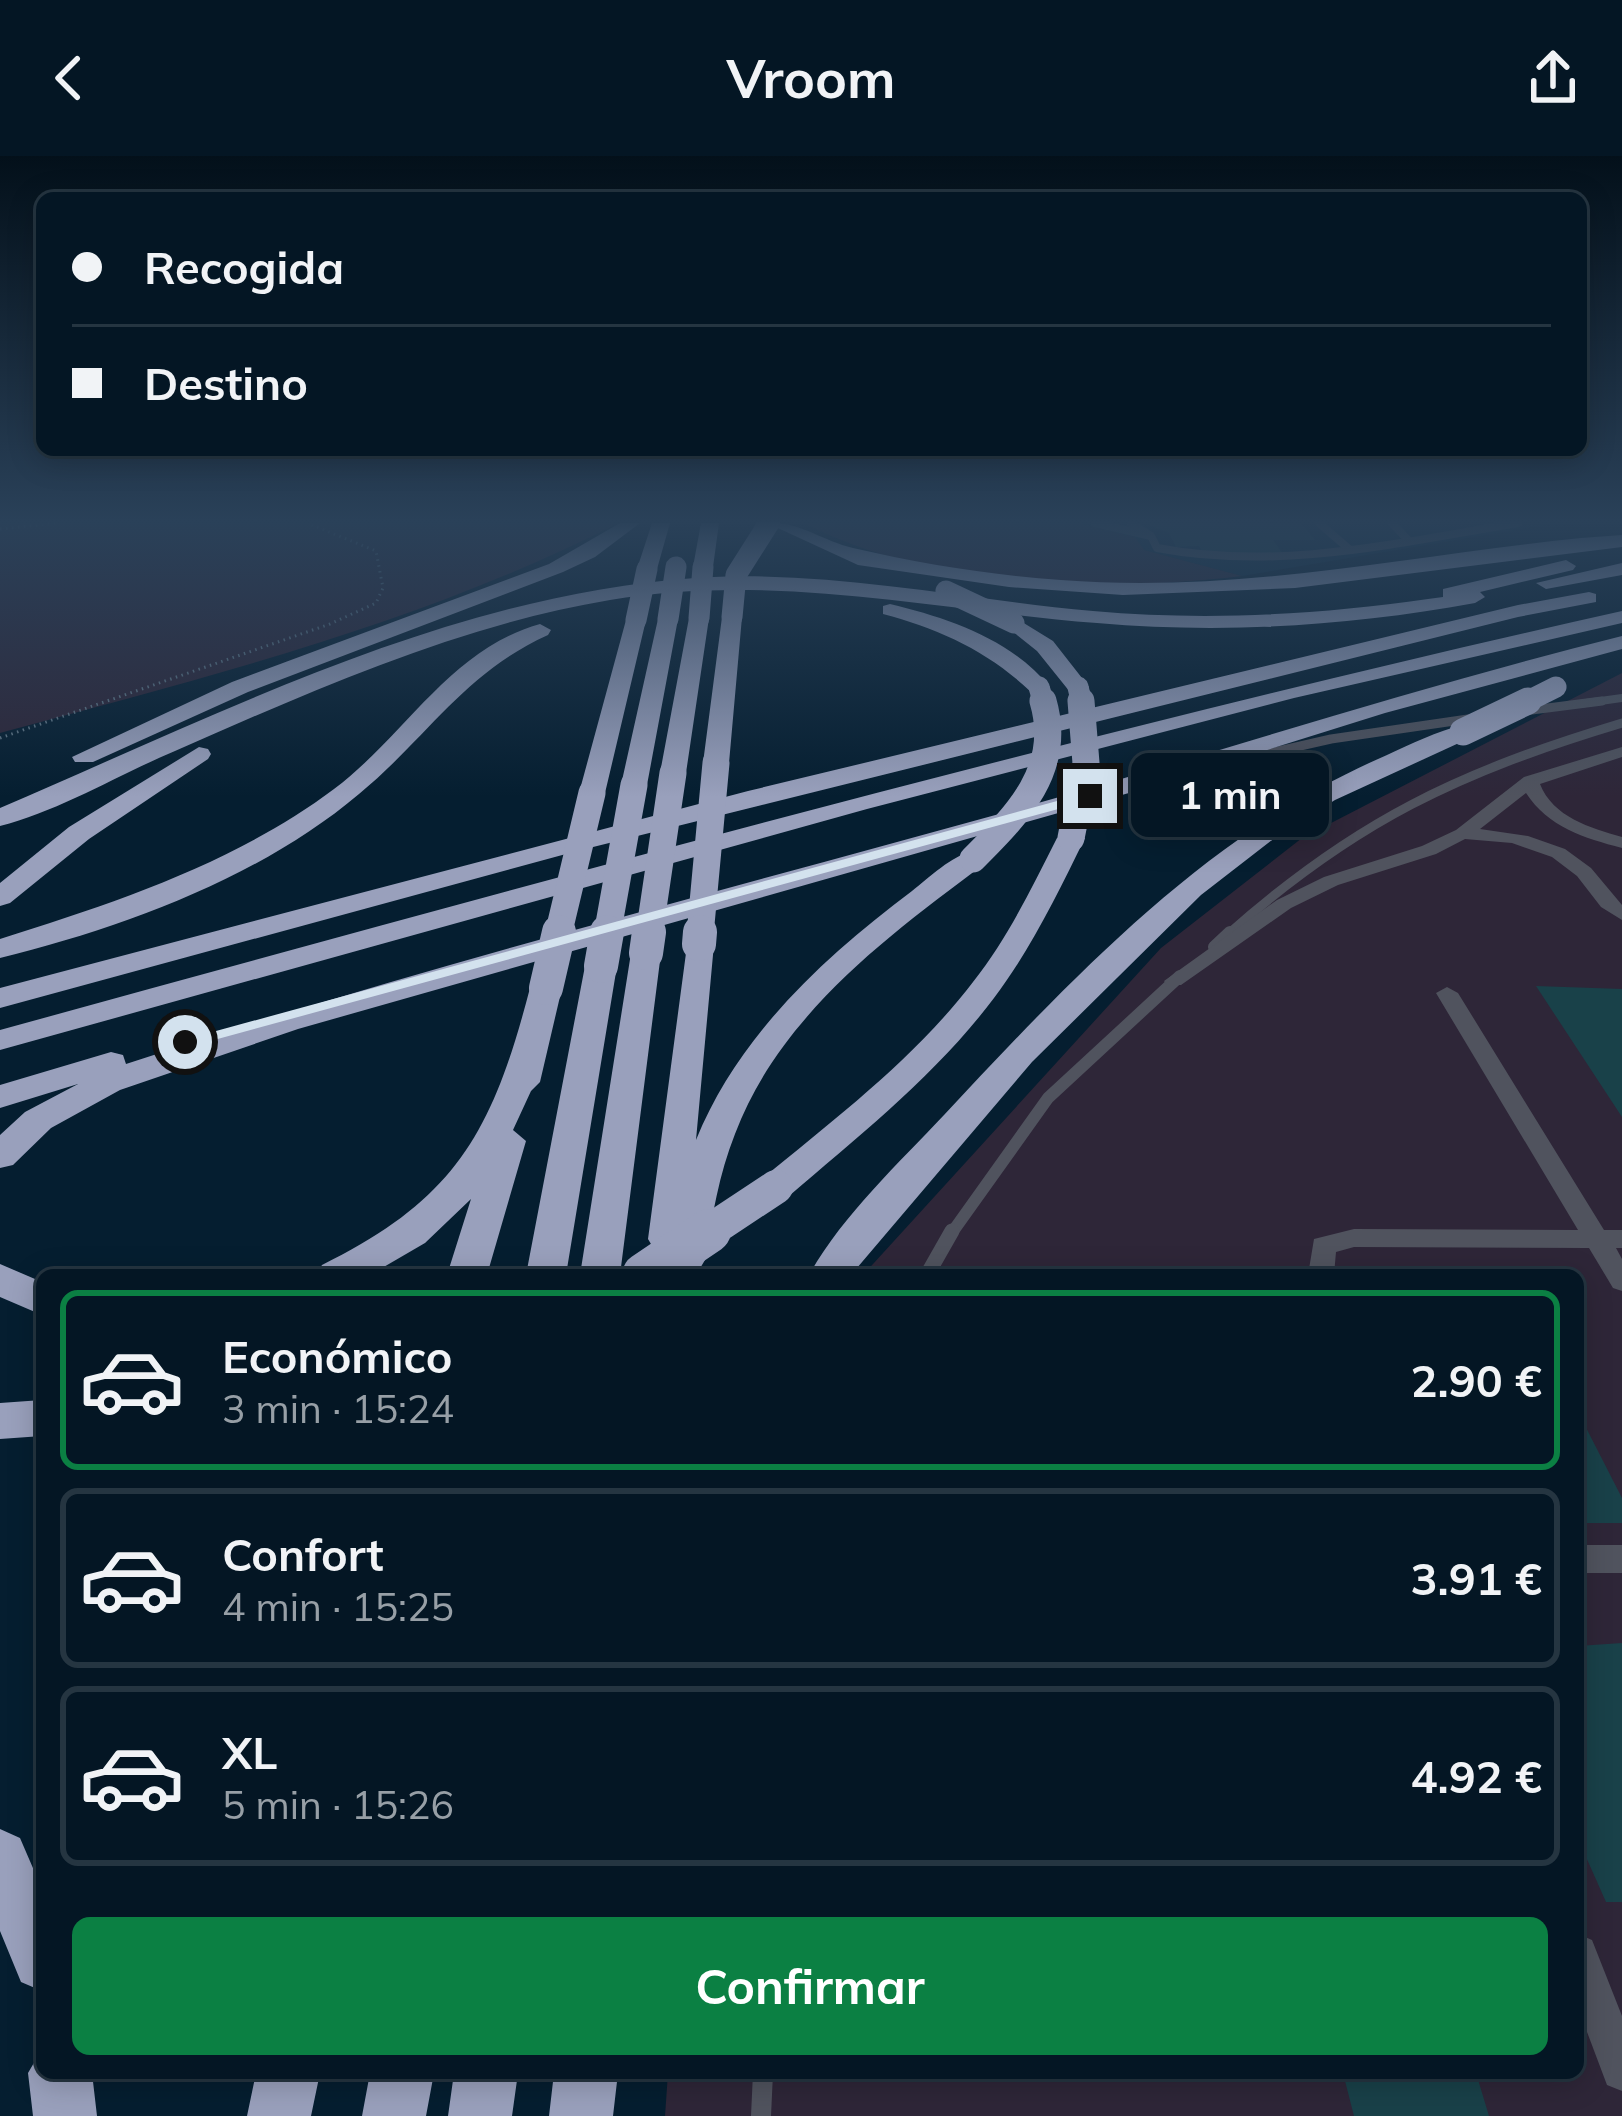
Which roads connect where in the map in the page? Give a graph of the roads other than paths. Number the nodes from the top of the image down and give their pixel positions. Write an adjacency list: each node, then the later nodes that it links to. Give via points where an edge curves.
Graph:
1 (433, 614): 24 (highway, via 240,687)
2 (528, 614): 15 (highway)
3 (595, 614): 31 (highway, bridge, via 498,647 467,668 380,762 304,824 205,877)
4 (638, 614): 37 (highway, bridge)
5 (669, 614): 43 (highway, bridge)
6 (699, 614): 44 (highway, bridge)
7 (732, 614): 46 (highway, bridge)
8 (901, 614): 47 (highway, bridge, via 995,649 1039,687 1050,731 1045,772 1025,808 973,859 849,955 771,1038 724,1117 700,1181)
9 (996, 614): 45 (highway, bridge, via 1045,646 1078,687 1090,731 1088,778 1071,838 1029,920 968,1010 867,1109 776,1187)
10 (1067, 614): 16 (highway)
11 (1341, 614): 16 (highway)
12 (1363, 614): 16 (highway)
13 (1504, 614): 35 (highway, via 822,778)
14 (1622, 617): 36 (highway, via 836,808)
15 (504, 620): 25 (highway, via 381,659); 29 (highway, via 242,730 133,795)
16 (1268, 622)
17 (1622, 642): 23 (highway)
18 (1622, 659): 48 (highway, bridge, via 1308,804 1204,874 994,1083)
19 (1622, 698): 23 (lane, via 1331,739)
20 (1622, 723): 33 (lane, via 1478,770 1364,829)
21 (1622, 752): 22 (street)
22 (1530, 781): 26 (street); 27 (street, via 1560,820)
23 (1134, 784): 32 (highway)
24 (0, 796)
25 (0, 818)
26 (1462, 835): 28 (street, via 1525,840); 33 (street, via 1331,880)
27 (1622, 845): 28 (street, via 1598,854)
28 (1586, 874): 30 (street)
29 (0, 897)
30 (1622, 914)
31 (0, 949)
32 (523, 952): 38 (highway); 39 (highway, via 108,1082 38,1120)
33 (1174, 981): 49 (lane, via 1048,1098)
34 (1447, 993): 40 (street)
35 (0, 998)
36 (0, 1040)
37 (529, 1057): 41 (highway, via 480,1165 454,1199); 42 (highway)
38 (0, 1097)
39 (0, 1156)
40 (1610, 1239): 50 (street, via 1354,1238 1323,1246); 52 (street)
41 (349, 1269)
42 (468, 1269)
43 (547, 1269)
44 (601, 1269)
45 (653, 1269)
46 (665, 1269)
47 (683, 1269)
48 (834, 1269)
49 (930, 1269)
50 (1321, 1269)
51 (0, 1279): 53 (highway)
52 (1622, 1281)
53 (36, 1297)
54 (36, 1418): 55 (highway)
55 (0, 1421)
56 (1622, 1558): 57 (street)
57 (1584, 1559)
58 (0, 1858): 59 (highway)
59 (36, 1946)
60 (1584, 1970): 61 (street)
61 (1622, 2070)
62 (61, 2079): 69 (highway)
63 (287, 2079): 70 (highway)
64 (401, 2079): 71 (highway)
65 (485, 2079): 72 (highway)
66 (585, 2079): 73 (highway)
67 (608, 2079): 74 (highway)
68 (763, 2079): 75 (lane)
69 (65, 2116)
70 (279, 2116)
71 (394, 2116)
72 (480, 2116)
73 (581, 2116)
74 (605, 2116)
75 (761, 2116)

